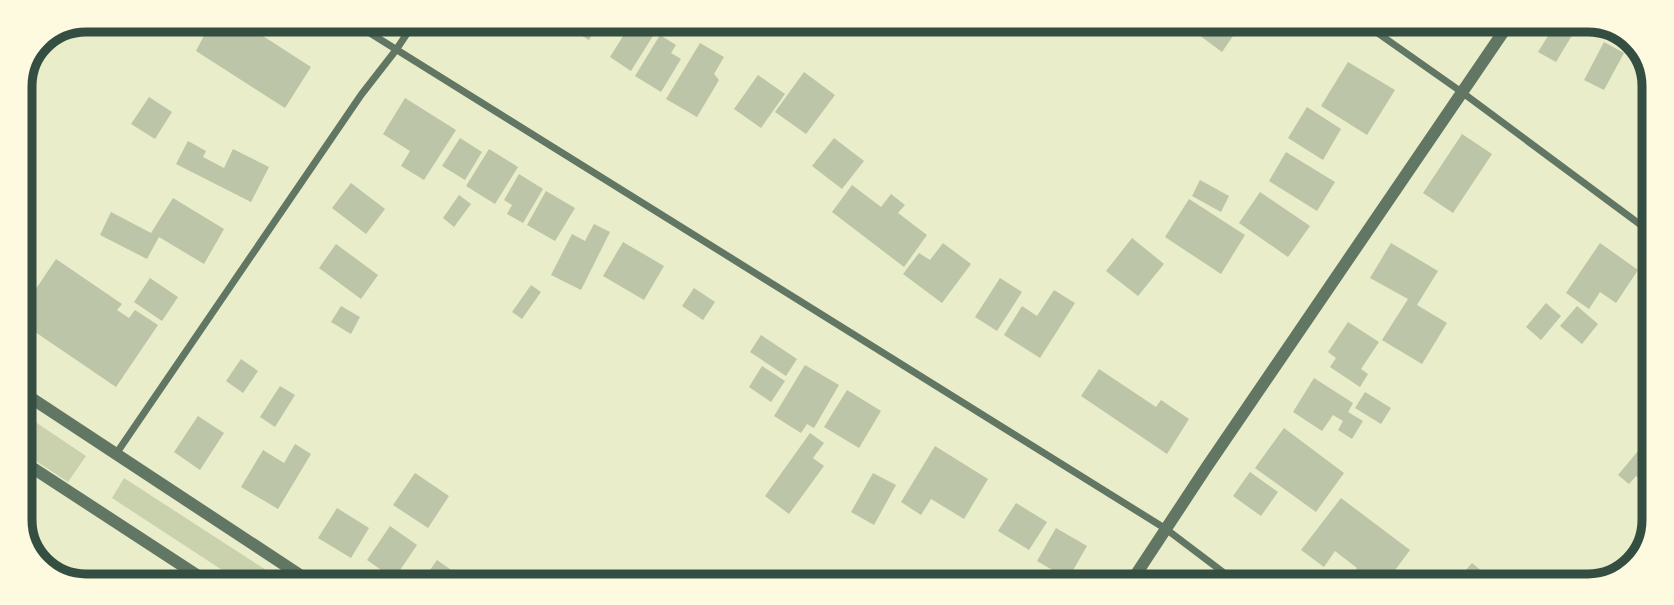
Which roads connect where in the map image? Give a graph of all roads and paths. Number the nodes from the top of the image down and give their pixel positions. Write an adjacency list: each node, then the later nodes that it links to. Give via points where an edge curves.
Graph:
1 (368, 32): 5 (street)
2 (408, 32): 5 (street)
3 (1376, 32): 6 (street)
4 (1503, 32): 6 (street)
5 (396, 50): 10 (street); 12 (street)
6 (1463, 93): 8 (street); 12 (street)
7 (1642, 222): 8 (street)
8 (1640, 224)
9 (32, 399): 10 (street)
10 (116, 454): 14 (street)
11 (32, 467): 13 (street)
12 (1166, 529): 15 (street); 16 (street)
13 (195, 574)
14 (298, 574)
15 (1136, 574)
16 (1225, 574)

